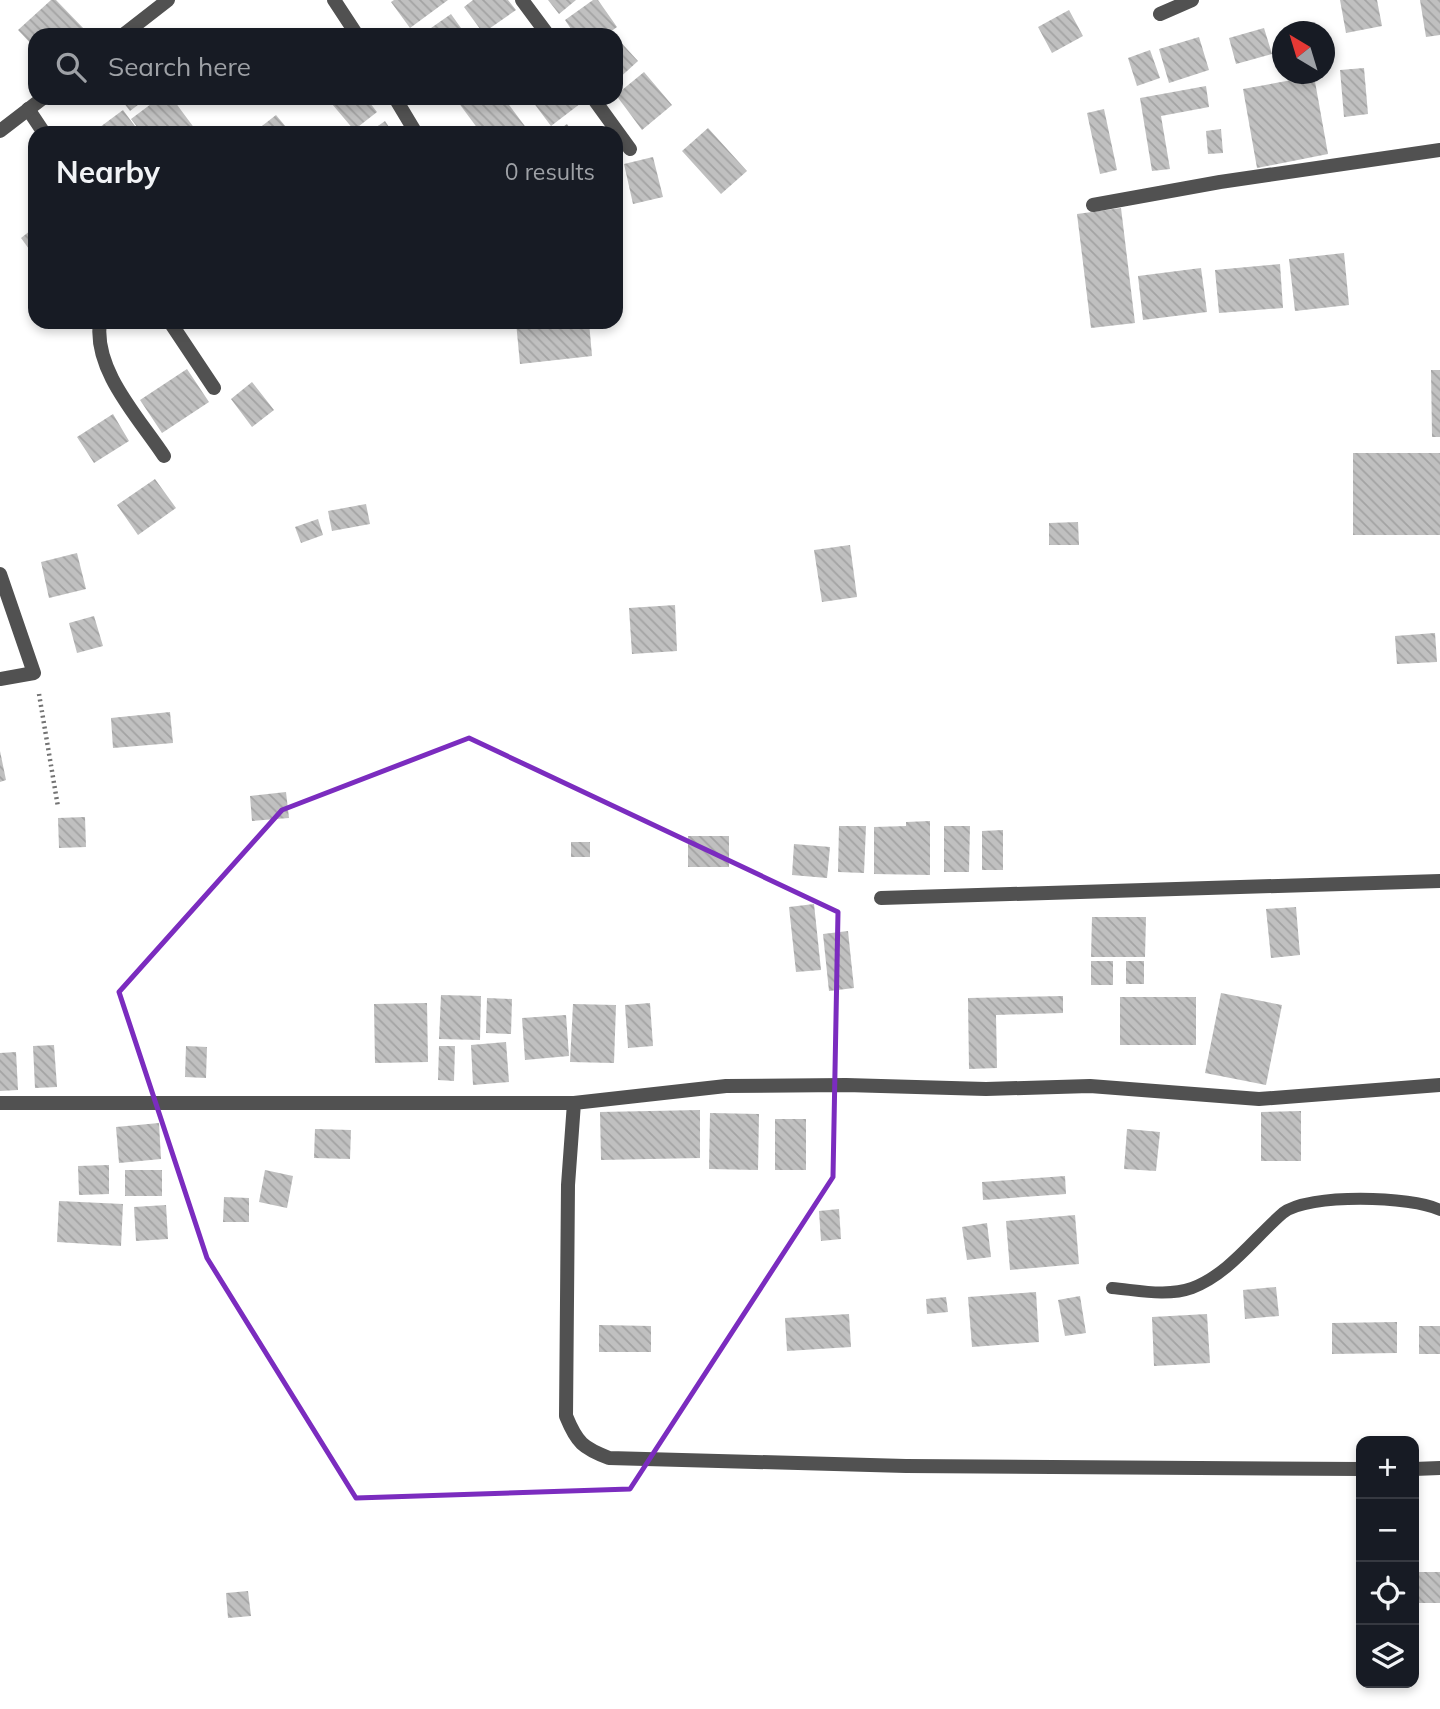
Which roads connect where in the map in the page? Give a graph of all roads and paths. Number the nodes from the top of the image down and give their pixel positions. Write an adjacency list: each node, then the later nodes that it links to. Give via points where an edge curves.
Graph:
1 (168, 0): 6 (street)
2 (334, 0): 7 (street)
3 (522, 0): 8 (street)
4 (1192, 0): 5 (street)
5 (1160, 14)
6 (132, 28)
7 (352, 28)
8 (543, 28)
9 (33, 105): 12 (street)
10 (399, 105): 14 (street)
11 (598, 105): 15 (street)
12 (28, 109): 13 (street); 16 (street)
13 (39, 126)
14 (412, 126)
15 (613, 126)
16 (0, 131)
17 (623, 139): 18 (street)
18 (630, 149)
19 (1440, 150): 20 (street)
20 (1093, 205)
21 (101, 329): 24 (street, via 115,384)
22 (175, 329): 23 (street)
23 (214, 388)
24 (164, 456)
25 (0, 574): 26 (street)
26 (34, 673): 27 (street); 28 (path)
27 (0, 679)
28 (58, 807)
29 (1440, 881): 30 (street)
30 (881, 898)
31 (1440, 1085): 33 (street, via 1259,1099 1090,1086 726,1086)
32 (0, 1103): 33 (street)
33 (574, 1103): 37 (street, via 568,1185 566,1416 575,1438 589,1450 610,1458 906,1466)
34 (1440, 1210): 35 (lane, via 1409,1200 1308,1202 1284,1212 1227,1266 1192,1287 1162,1293)
35 (1111, 1288)
36 (1440, 1468): 38 (street)
37 (1356, 1469)
38 (1419, 1469)

